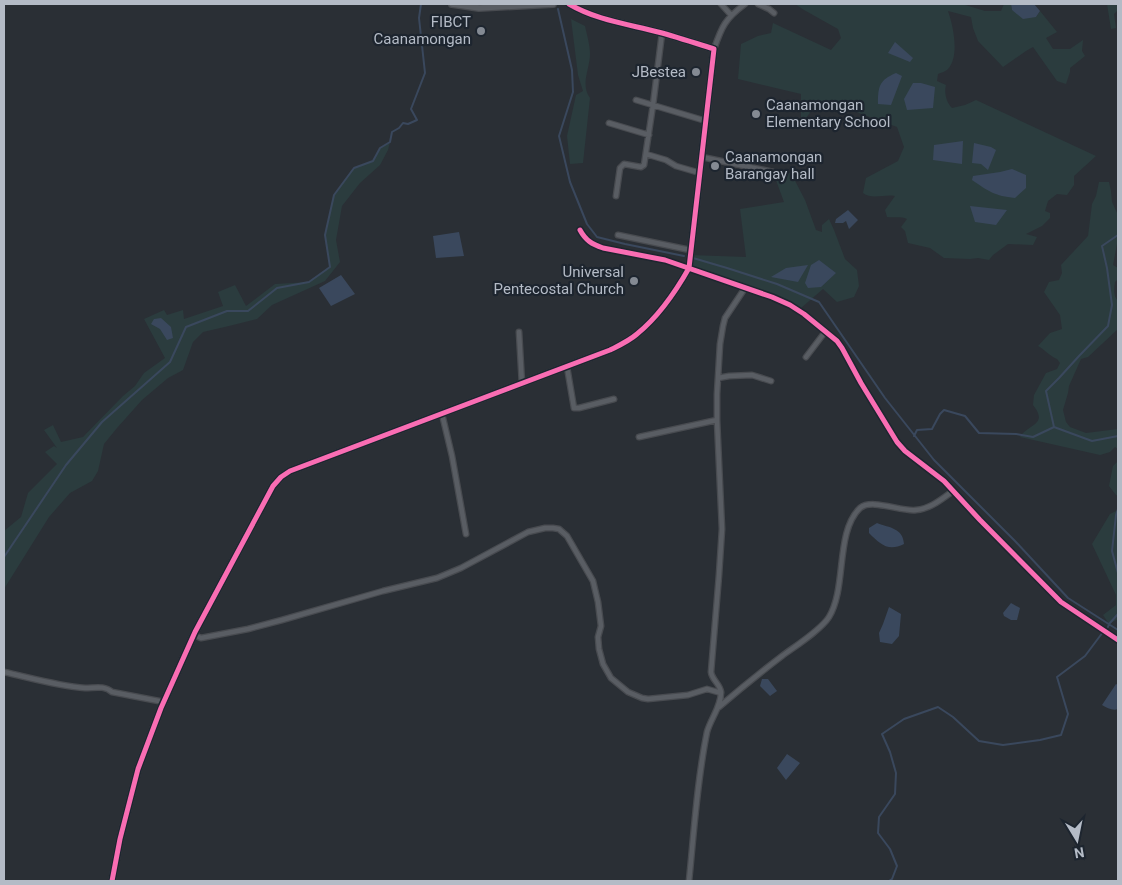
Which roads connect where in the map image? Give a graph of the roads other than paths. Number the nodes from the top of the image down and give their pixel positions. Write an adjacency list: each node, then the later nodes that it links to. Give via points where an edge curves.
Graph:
1 (452, 4): 2 (street, via 479,8)
2 (553, 4)
3 (569, 4): 9 (street, via 598,18)
4 (721, 4): 8 (street)
5 (745, 4): 8 (street)
6 (758, 4): 7 (street)
7 (774, 13)
8 (731, 15): 10 (street)
9 (662, 33): 10 (street); 12 (street)
10 (714, 49): 13 (street)
11 (636, 100): 12 (street)
12 (653, 105): 13 (street); 15 (street)
13 (706, 121): 17 (street)
14 (609, 123): 15 (street)
15 (649, 135): 16 (street)
16 (646, 154): 19 (street); 20 (street, via 644,167 624,164 620,168)
17 (702, 157): 18 (street); 19 (street)
18 (773, 172)
19 (700, 173): 23 (street)
20 (616, 196)
21 (580, 230): 24 (street, via 584,238 603,248)
22 (618, 235): 23 (street)
23 (690, 250): 24 (street)
24 (689, 268): 25 (street); 29 (street, via 673,294 637,334 610,350)
25 (745, 288): 27 (street, via 790,305); 30 (street, via 725,318)
26 (519, 332): 32 (street)
27 (825, 332): 28 (street); 37 (street, via 842,348 897,442)
28 (806, 357)
29 (567, 366): 32 (street); 33 (street, via 574,408)
30 (718, 378): 31 (street, via 752,375); 35 (street)
31 (772, 381)
32 (522, 384): 34 (street)
33 (614, 399)
34 (442, 414): 38 (street); 39 (street, via 281,477 268,495)
35 (717, 420): 36 (street); 42 (street, via 722,529 711,672)
36 (639, 437)
37 (953, 491): 40 (street, via 1056,598); 44 (street, via 935,504 917,510 872,504 860,509 848,530 834,606 827,620)
38 (466, 534)
39 (194, 635): 42 (street, via 203,638 248,629 437,578 528,532 553,528 566,536 593,581 598,602 599,649 611,678 628,692 642,698 682,696 707,689); 43 (street)
40 (1118, 640)
41 (4, 672): 43 (street, via 58,684 108,688 112,692)
42 (721, 693): 44 (street)
43 (164, 702): 45 (street, via 138,770)
44 (718, 708): 46 (street, via 710,724 699,783)
45 (112, 881)
46 (688, 881)

